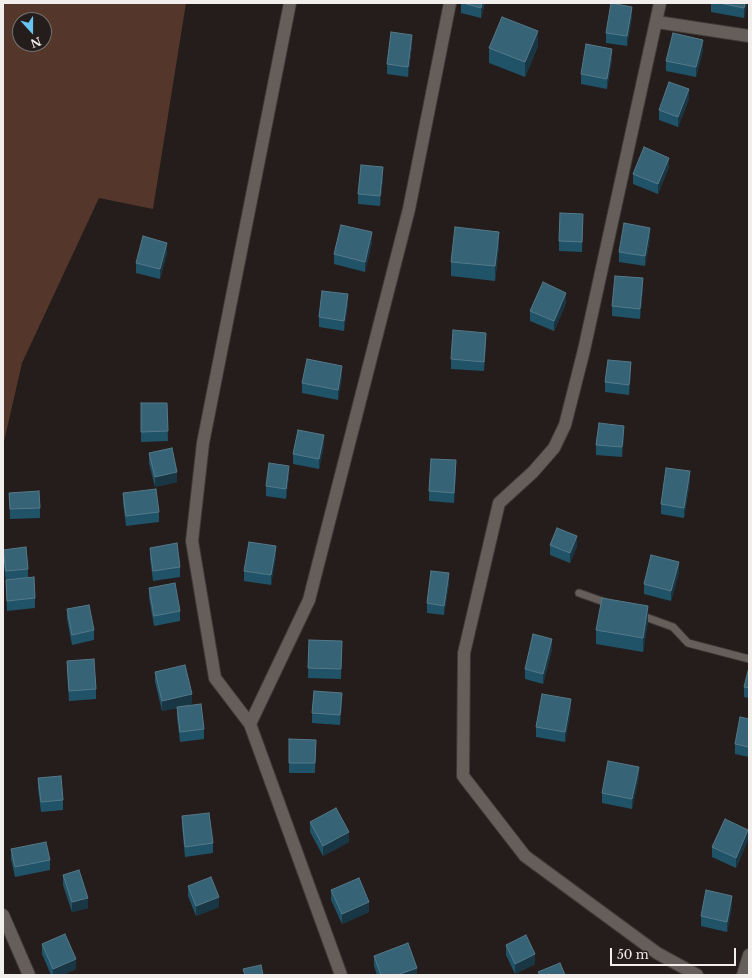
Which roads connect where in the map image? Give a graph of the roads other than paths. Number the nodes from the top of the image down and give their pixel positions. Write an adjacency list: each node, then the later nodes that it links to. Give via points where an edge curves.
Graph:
1 (290, 3): 10 (street, via 203,443 192,541 215,678)
2 (450, 3): 10 (street, via 409,209 309,600)
3 (660, 3): 4 (street)
4 (657, 22): 5 (street); 15 (street, via 565,425 554,448 533,472 499,502 464,653 463,776 525,856 657,953)
5 (749, 36)
6 (579, 593): 7 (lane)
7 (615, 606)
8 (630, 612): 9 (lane, via 673,627 688,643)
9 (749, 659)
10 (250, 724): 14 (street)
11 (3, 915): 13 (street)
12 (749, 955): 16 (street)
13 (29, 975)
14 (341, 975)
15 (697, 975)
16 (743, 975)

